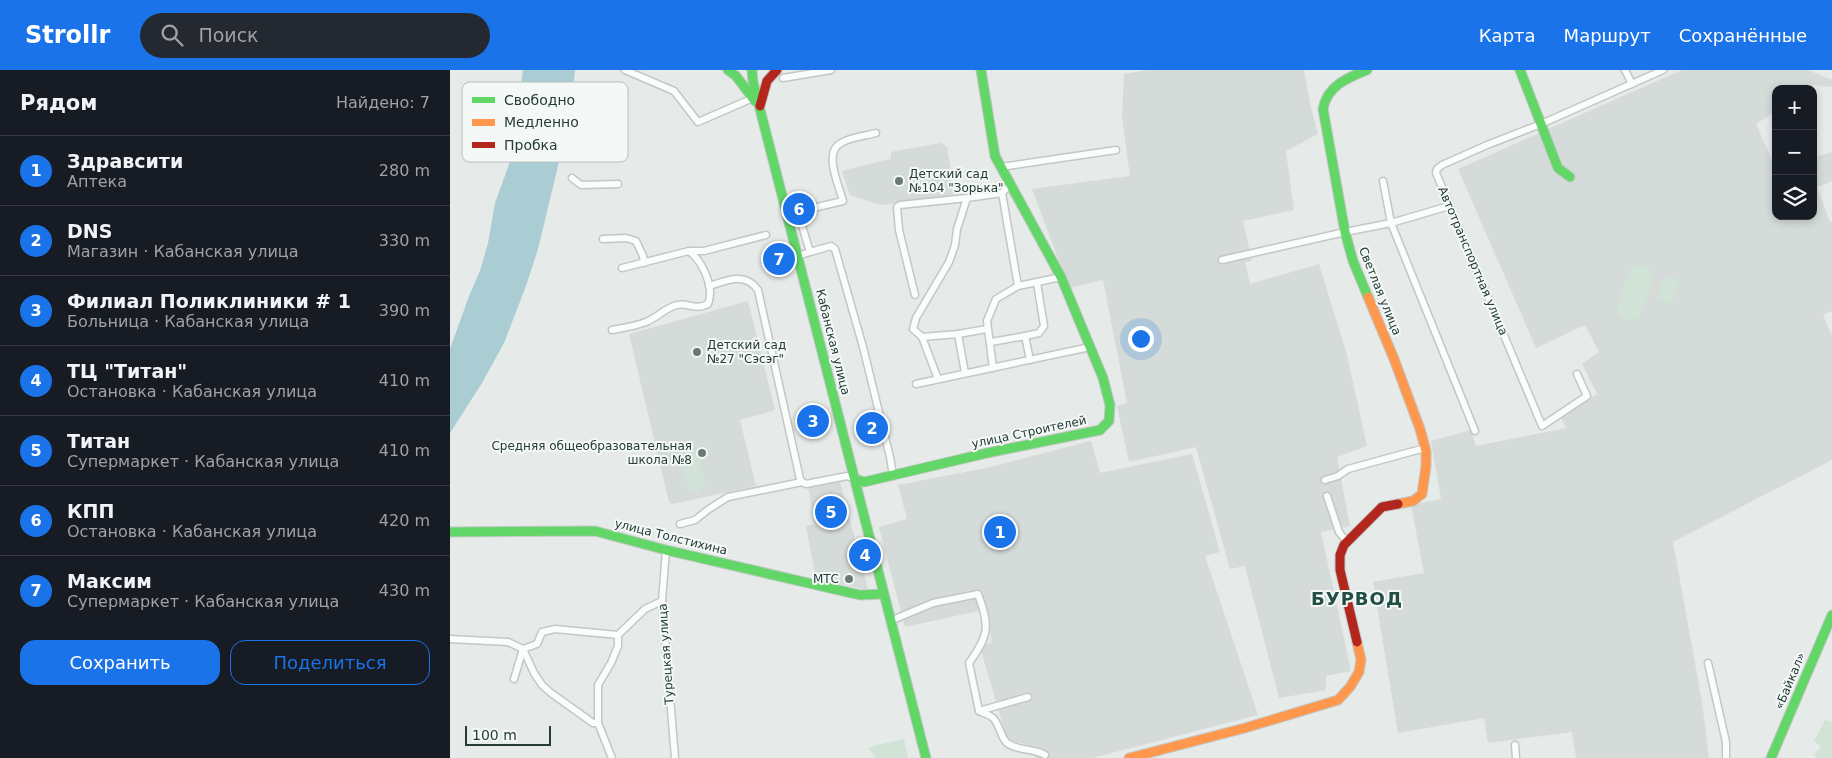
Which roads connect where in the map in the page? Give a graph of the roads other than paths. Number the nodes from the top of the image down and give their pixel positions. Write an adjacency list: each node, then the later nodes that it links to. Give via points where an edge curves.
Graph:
1 (625, 70): 13 (street, via 674,91 698,122)
2 (728, 70): 13 (main road, Кабанская улица)
3 (752, 70): 14 (main road, Кабанская улица)
4 (777, 70): 14 (main road, via 767,82)
5 (831, 70): 11 (street)
6 (981, 70): 18 (main road, улица Строителей, via 995,156)
7 (1367, 70): 28 (main road, Светлая улица, via 1334,87 1323,102)
8 (1520, 70): 15 (main road)
9 (1625, 70): 12 (street)
10 (1664, 70): 12 (street, Автотранспортная улица)
11 (783, 78)
12 (1632, 84): 15 (street, Автотранспортная улица)
13 (753, 98): 14 (main road, Кабанская улица)
14 (760, 108): 33 (main road, Кабанская улица)
15 (1541, 124): 20 (main road, via 1558,168); 26 (street, Автотранспортная улица, via 1438,169 1436,173)
16 (876, 132): 32 (street, via 834,148 832,158 843,201 804,210 800,218)
17 (1116, 150): 18 (street)
18 (1001, 167): 23 (main road, улица Строителей)
19 (572, 178): 22 (street, via 581,185)
20 (1570, 178)
21 (1383, 180): 27 (street)
22 (618, 184)
23 (1011, 184): 24 (street); 37 (main road, улица Строителей)
24 (1002, 193): 25 (street); 40 (street)
25 (967, 198): 41 (street, via 900,205 897,208); 46 (street, via 949,262 916,318 913,329)
26 (1449, 206): 27 (street); 52 (street, Автотранспортная улица, via 1542,426 1587,396)
27 (1391, 223): 28 (street); 55 (street)
28 (1345, 232): 34 (street); 56 (main road, Светлая улица, via 1353,261 1412,404)
29 (766, 235): 31 (street, via 704,251)
30 (603, 239): 35 (street, via 636,241)
31 (689, 251): 35 (street); 39 (street, via 701,265)
32 (810, 252): 33 (street); 57 (street, via 830,246 835,249 863,347)
33 (798, 256): 58 (main road, Кабанская улица)
34 (1222, 260)
35 (644, 263): 36 (street)
36 (622, 268)
37 (1061, 277): 38 (street); 48 (main road, улица Строителей)
38 (1038, 283): 40 (street); 45 (street, via 1044,326 1039,333)
39 (709, 286): 43 (street, via 710,301 705,306 678,305 648,321); 60 (street, via 738,278 753,282 758,290)
40 (1018, 286): 42 (street, via 996,299)
41 (914, 294)
42 (987, 329): 44 (street); 47 (street)
43 (612, 330)
44 (958, 334): 46 (street); 51 (street)
45 (1026, 336): 47 (street); 49 (street)
46 (922, 337): 53 (street)
47 (991, 342): 50 (street)
48 (1090, 347): 49 (street); 57 (main road, улица Строителей, via 1110,405 1109,421 1100,430)
49 (1030, 360): 50 (street)
50 (993, 368): 51 (street)
51 (965, 374): 53 (street)
52 (1578, 374)
53 (938, 379): 54 (street)
54 (916, 384)
55 (1475, 431)
56 (1426, 450): 59 (street, via 1348,470); 64 (main road, Светлая улица, via 1422,494 1413,502 1382,507)
57 (893, 476): 58 (main road, улица Строителей, via 864,482)
58 (855, 478): 60 (street, via 847,476 806,484); 66 (main road, Кабанская улица)
59 (1325, 480)
60 (802, 482): 62 (street, via 728,498 695,520)
61 (1327, 496): 64 (street, via 1339,532)
62 (680, 524)
63 (450, 532): 65 (main road, улица Толстихина, via 596,531)
64 (1347, 542): 83 (main road, via 1340,555 1340,570 1361,660 1361,668 1347,692 1338,700)
65 (666, 550): 66 (main road, улица Толстихина, via 860,595); 67 (street, Турецкая улица)
66 (883, 594): 69 (main road, Кабанская улица)
67 (662, 601): 70 (street, via 645,609); 81 (street, Турецкая улица)
68 (1832, 615): 86 (main road, «Байкал»)
69 (890, 621): 76 (street, via 934,604 978,594 986,635 969,663); 82 (main road, Кабанская улица)
70 (618, 635): 72 (street, via 547,630 542,632 538,644); 77 (street, via 618,646 598,685)
71 (450, 639): 72 (street, via 508,642)
72 (523, 649): 74 (street); 77 (street, via 534,673 550,693 593,723)
73 (1708, 663): 85 (street, via 1726,742)
74 (514, 679)
75 (1028, 697): 76 (street)
76 (979, 711): 79 (street, via 993,718 1009,744)
77 (598, 723): 80 (street)
78 (1515, 745): 84 (street)
79 (1045, 755)
80 (612, 758)
81 (675, 758)
82 (926, 758)
83 (1129, 758)
84 (1516, 758)
85 (1726, 758)
86 (1771, 758)

